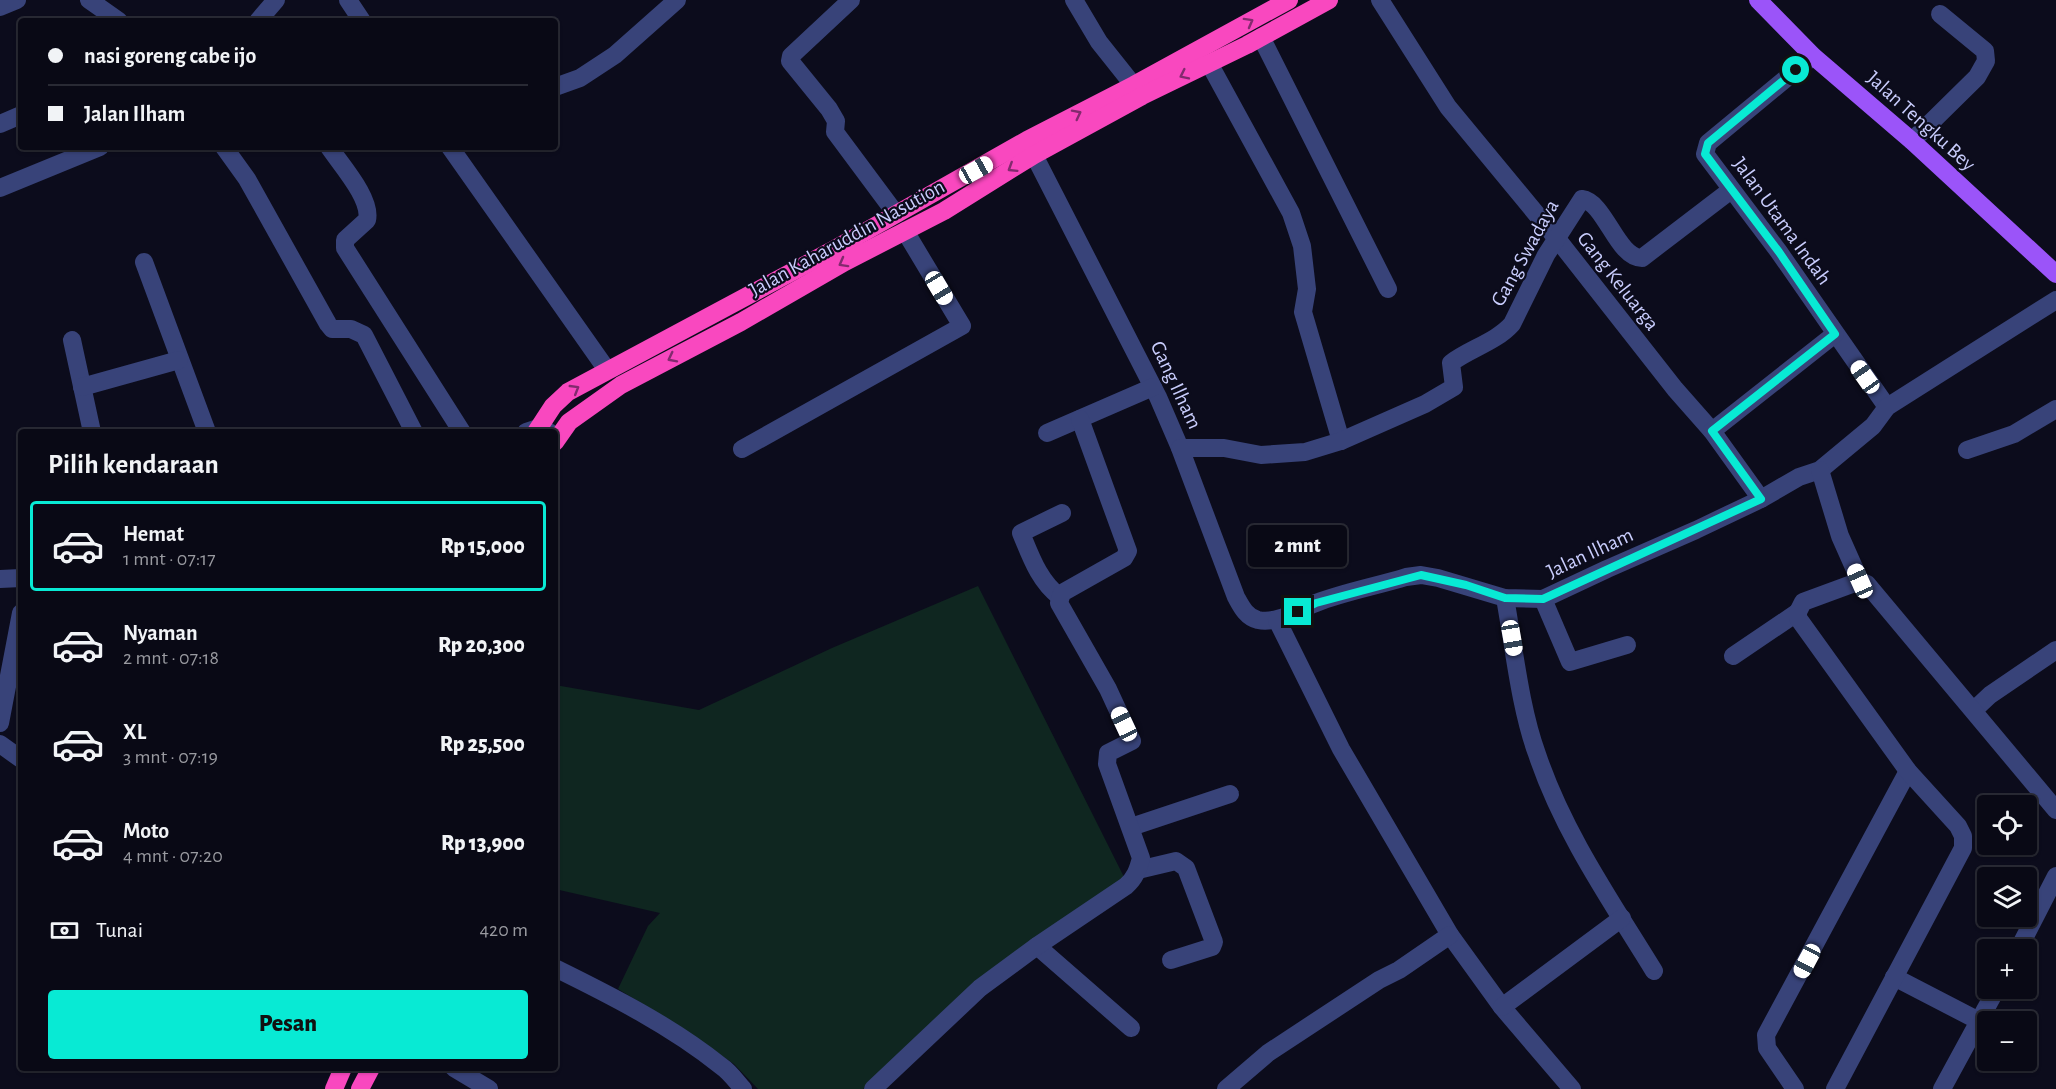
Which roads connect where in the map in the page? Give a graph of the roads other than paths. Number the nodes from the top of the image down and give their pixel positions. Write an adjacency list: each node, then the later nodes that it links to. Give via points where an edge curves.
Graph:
1 (17, 0): 12 (street)
2 (89, 0): 14 (street)
3 (276, 0): 15 (street)
4 (348, 0): 16 (street)
5 (677, 0): 20 (street, via 615,54 580,78)
6 (851, 0): 32 (street, via 790,61 829,109 836,122 835,132)
7 (1074, 0): 21 (street, via 1099,42)
8 (1289, 0): 21 (highway, Jalan Kaharuddin Nasution, one-way to 8)
9 (1329, 0): 17 (highway, Jalan Kaharuddin Nasution)
10 (1380, 0): 34 (street, Gang Keluarga, via 1448,107)
11 (1758, 0): 18 (main road, Jalan Tengku Bey)
12 (0, 7)
13 (1940, 14): 24 (street, via 1985,51 1986,61 1977,77)
14 (115, 18)
15 (261, 18)
16 (360, 18)
17 (1261, 37): 19 (highway, Jalan Kaharuddin Nasution); 37 (street)
18 (1813, 56): 24 (main road, Jalan Tengku Bey); 31 (street, Jalan Utama Indah, via 1708,143 1705,154)
19 (1209, 63): 21 (highway, Jalan Kaharuddin Nasution, one-way to 21); 56 (street, via 1291,213 1302,246 1308,289 1304,312)
20 (558, 86)
21 (1138, 91): 29 (highway, Jalan Kaharuddin Nasution); 32 (highway, Jalan Kaharuddin Nasution, one-way to 21, via 1028,140)
22 (18, 116): 23 (street)
23 (0, 124)
24 (1912, 141): 36 (main road, Jalan Tengku Bey)
25 (93, 150): 30 (street)
26 (226, 150): 50 (street, via 247,179 328,324 332,329 351,329 364,335)
27 (331, 150): 51 (street, via 367,205 367,220 345,240 345,248)
28 (452, 150): 42 (street)
29 (1034, 155): 33 (highway, Jalan Kaharuddin Nasution, one-way to 33); 44 (street, Gang Ilham)
30 (0, 188)
31 (1731, 190): 34 (street, Gang Swadaya, via 1642,258 1627,251 1584,198); 39 (street, Jalan Utama Indah)
32 (896, 213): 42 (highway, Jalan Kaharuddin Nasution)
33 (904, 231): 53 (highway, Jalan Kaharuddin Nasution, one-way to 53, via 621,385); 58 (street, via 962,326)
34 (1556, 237): 54 (street, Gang Keluarga); 56 (street, Gang Swadaya, via 1512,324 1451,363 1454,387)
35 (144, 262): 41 (street)
36 (2056, 274)
37 (1388, 289)
38 (2056, 300): 45 (street, Jalan Ilham)
39 (1835, 334): 45 (street, Jalan Utama Indah); 54 (street)
40 (72, 340): 43 (street)
41 (179, 360): 43 (street); 49 (street)
42 (608, 370): 52 (highway, Jalan Kaharuddin Nasution, one-way to 42, via 553,406 568,392)
43 (82, 387): 48 (street)
44 (1153, 387): 47 (street); 57 (street, Gang Ilham)
45 (1887, 407): 60 (street, Jalan Ilham, via 1873,426)
46 (2056, 409): 59 (street, via 2014,434)
47 (1080, 419): 55 (street); 66 (street, via 1128,551 1124,558)
48 (91, 429)
49 (206, 429)
50 (412, 429)
51 (460, 429)
52 (547, 429)
53 (556, 429)
54 (1712, 431): 61 (street, Gang Keluarga)
55 (1047, 433)
56 (1341, 441): 57 (street, Gang Swadaya, via 1305,453 1260,455 1224,448)
57 (1180, 448): 70 (street, Gang Ilham, via 1236,597 1251,617)
58 (742, 449)
59 (1967, 450)
60 (1820, 470): 61 (street, Jalan Ilham); 65 (street, via 1840,536)
61 (1761, 499): 68 (street, Jalan Ilham)
62 (1062, 513): 66 (street, via 1021,533 1037,572)
63 (18, 578): 64 (street)
64 (0, 579)
65 (1860, 581): 69 (street, via 1803,602); 75 (street, via 1878,595)
66 (1060, 597): 82 (street, via 1059,603 1108,689 1132,741 1108,753 1107,764)
67 (1505, 598): 68 (street, Jalan Ilham); 70 (street, Jalan Ilham, via 1421,575 1316,603); 85 (street, via 1536,754 1579,847)
68 (1543, 599): 72 (street, via 1570,662)
69 (1798, 612): 74 (street); 79 (street, via 1798,618)
70 (1276, 620): 86 (street, via 1341,749)
71 (18, 629): 76 (street)
72 (1627, 645)
73 (2056, 650): 75 (street, via 1990,694)
74 (1733, 656)
75 (1974, 710): 81 (street)
76 (0, 723)
77 (0, 744): 78 (street)
78 (18, 757)
79 (1908, 771): 92 (street, via 1949,814 1964,842); 107 (street, via 1766,1035 1767,1048)
80 (1230, 794): 82 (street)
81 (2056, 810)
82 (1131, 827): 83 (street, via 1141,858)
83 (1138, 870): 88 (street, via 1126,886); 89 (street, via 1182,863 1214,942 1212,947)
84 (2056, 876): 87 (street)
85 (1622, 918): 91 (street); 93 (street)
86 (1450, 935): 93 (street); 105 (street, via 1268,1053)
87 (2024, 939)
88 (1037, 946): 96 (street); 104 (street, via 980,988)
89 (1171, 960)
90 (558, 969): 103 (street, via 675,1034 723,1067)
91 (1654, 970)
92 (1894, 977): 94 (street); 108 (street)
93 (1502, 1007): 106 (street)
94 (1977, 1020)
95 (1977, 1025): 109 (street)
96 (1131, 1028)
97 (342, 1071): 100 (highway)
98 (369, 1071): 101 (highway)
99 (459, 1071): 102 (street)
100 (334, 1089)
101 (360, 1089)
102 (489, 1089)
103 (743, 1089)
104 (873, 1089)
105 (1226, 1089)
106 (1572, 1089)
107 (1795, 1089)
108 (1835, 1089)
109 (1942, 1089)

